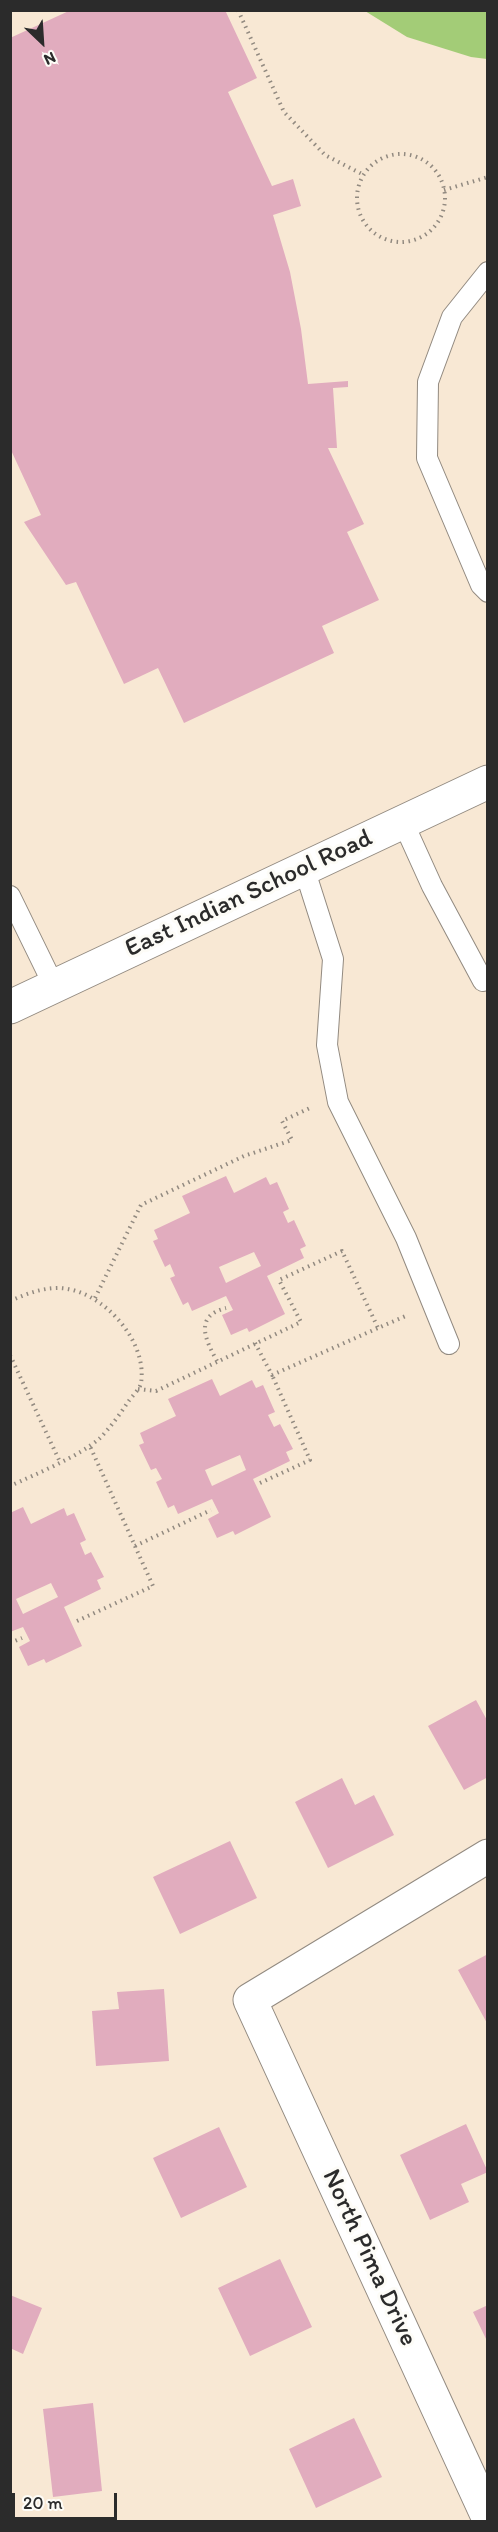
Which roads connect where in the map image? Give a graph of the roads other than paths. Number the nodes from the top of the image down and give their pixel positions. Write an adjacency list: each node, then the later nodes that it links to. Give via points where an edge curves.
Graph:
1 (488, 272): 2 (lane, via 452,317 428,382 427,458 450,516)
2 (488, 592)
3 (488, 782): 4 (street, East Indian School Road)
4 (403, 822): 5 (street, East Indian School Road); 7 (lane, via 483,981)
5 (304, 868): 8 (street, East Indian School Road); 10 (lane, via 333,959 327,1045 338,1102 406,1238)
6 (10, 896): 8 (lane)
7 (488, 979)
8 (54, 986): 9 (street, East Indian School Road)
9 (10, 1007)
10 (449, 1344)
11 (488, 1856): 12 (street, North Pima Drive, via 250,2000)
12 (488, 2517)

